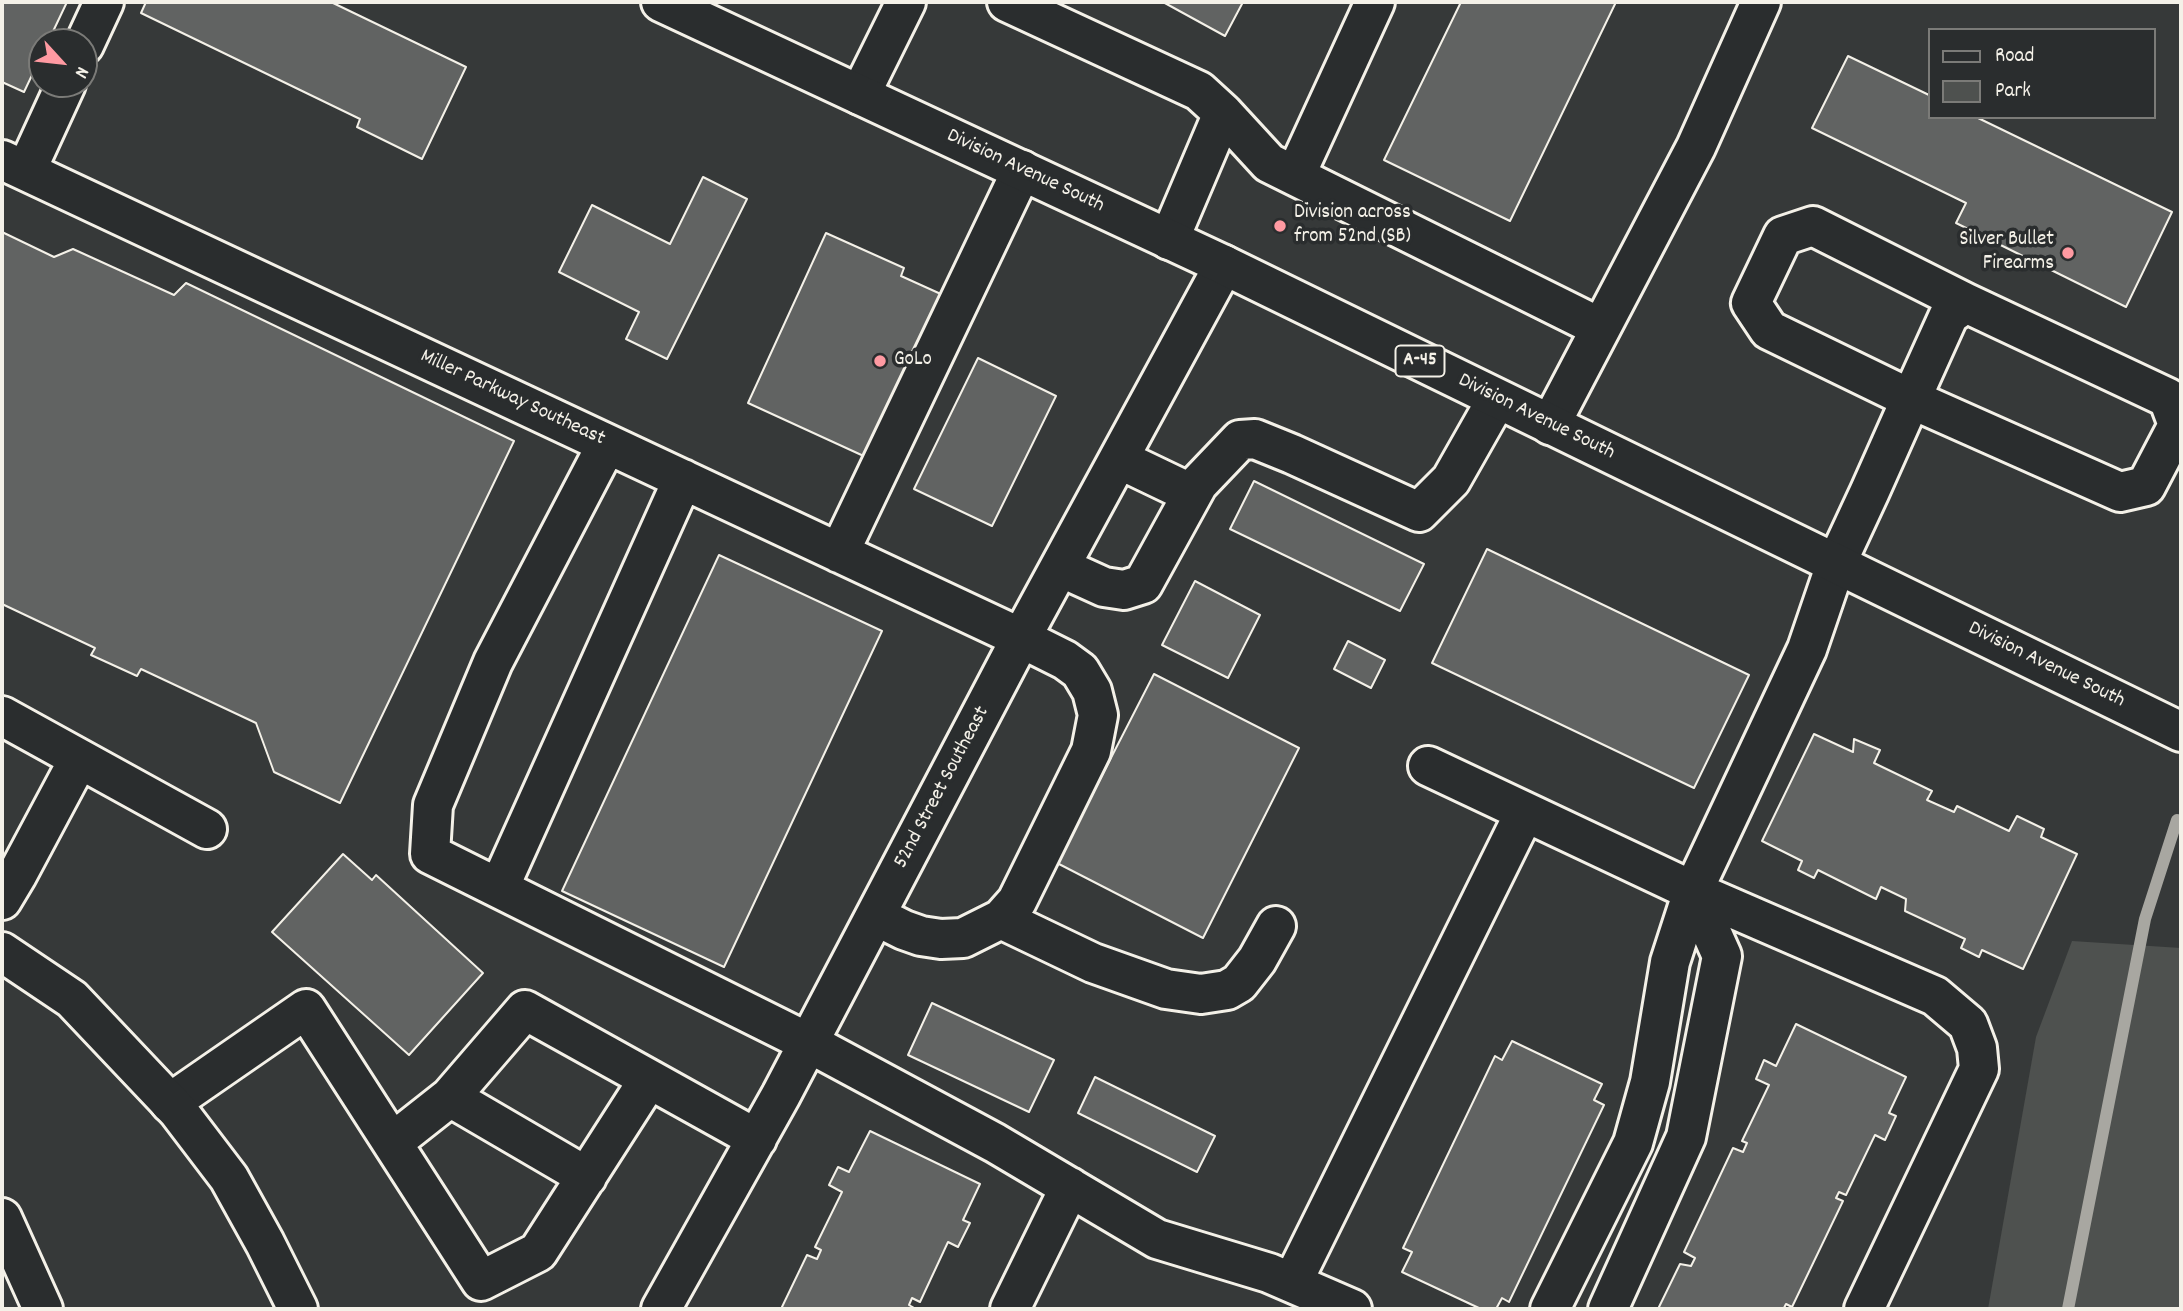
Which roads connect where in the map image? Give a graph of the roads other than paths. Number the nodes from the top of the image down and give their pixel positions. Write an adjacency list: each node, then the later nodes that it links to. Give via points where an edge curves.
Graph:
1 (104, 2): 7 (street)
2 (661, 2): 8 (street, Division Avenue South / A-45)
3 (906, 2): 8 (street)
4 (1007, 2): 10 (street, via 1199,91)
5 (1375, 2): 13 (street)
6 (1761, 2): 17 (street, via 1696,147)
7 (92, 28)
8 (860, 95): 12 (street, Division Avenue South / A-45)
9 (57, 98): 11 (street)
10 (1223, 113): 13 (street, via 1269,163); 14 (street)
11 (14, 166): 21 (street, Miller Parkway Southeast)
12 (1022, 170): 14 (street, Division Avenue South / A-45); 25 (street)
13 (1295, 176): 17 (street)
14 (1169, 240): 15 (street, Division Avenue South / A-45)
15 (1224, 265): 18 (street, Division Avenue South / A-45); 22 (street, 52nd Street Southeast)
16 (1966, 303): 19 (street, via 1949,315); 19 (street, via 1813,226 1783,236 1751,303 1769,330); 19 (street, via 2168,398 2178,425 2147,486 2120,492)
17 (1601, 328): 20 (street)
18 (1497, 399): 20 (street, Division Avenue South / A-45); 24 (street, via 1451,480 1419,512 1255,439 1240,440)
19 (1911, 399): 26 (street)
20 (1550, 425): 26 (street, Division Avenue South / A-45)
21 (607, 444): 23 (street, Miller Parkway Southeast); 35 (street, via 493,662 433,805 430,854)
22 (1119, 458): 24 (street); 27 (street, 52nd Street Southeast)
23 (683, 480): 25 (street, Miller Parkway Southeast); 35 (street)
24 (1192, 494): 27 (street, via 1143,584 1124,590 1104,587)
25 (839, 553): 28 (street, Miller Parkway Southeast)
26 (1836, 564): 30 (street, Division Avenue South / A-45); 36 (street, via 1808,649)
27 (1060, 567): 28 (street, 52nd Street Southeast)
28 (1021, 638): 38 (street, 52nd Street Southeast); 39 (street, Miller Parkway Southeast, via 1080,671 1092,691 1098,715 1091,751 1017,901)
29 (2, 716): 31 (street)
30 (2179, 730)
31 (79, 759): 34 (street); 37 (street)
32 (1428, 766): 33 (street)
33 (1525, 812): 36 (street); 51 (street)
34 (207, 829)
35 (499, 888): 42 (street)
36 (1693, 891): 57 (street, via 1670,962 1650,1082 1633,1143); 58 (street, via 1722,956 1686,1137); 59 (street, via 1934,996 1968,1024 1979,1069)
37 (2, 900)
38 (876, 916): 39 (street, via 904,930 941,939 963,938); 42 (street, 52nd Street Southeast)
39 (1001, 919): 40 (street, via 1093,963 1166,989 1201,994 1239,983)
40 (1276, 926)
41 (2, 952): 45 (street, via 72,999)
42 (809, 1042): 46 (street, 52nd Street Southeast); 49 (street)
43 (649, 1079): 44 (street, via 525,1010); 46 (street); 48 (street)
44 (450, 1097): 47 (street); 48 (street)
45 (170, 1103): 47 (street, via 306,1009); 53 (street, via 229,1178)
46 (757, 1139): 54 (street, 52nd Street Southeast)
47 (393, 1142): 48 (street, via 481,1280 538,1252)
48 (587, 1177)
49 (1070, 1187): 51 (street, via 1157,1239); 55 (street)
50 (2, 1218): 52 (street)
51 (1292, 1283): 56 (street)
52 (43, 1309)
53 (298, 1309)
54 (660, 1309)
55 (1010, 1309)
56 (1352, 1309)
57 (1550, 1309)
58 (1608, 1309)
59 (1864, 1309)

